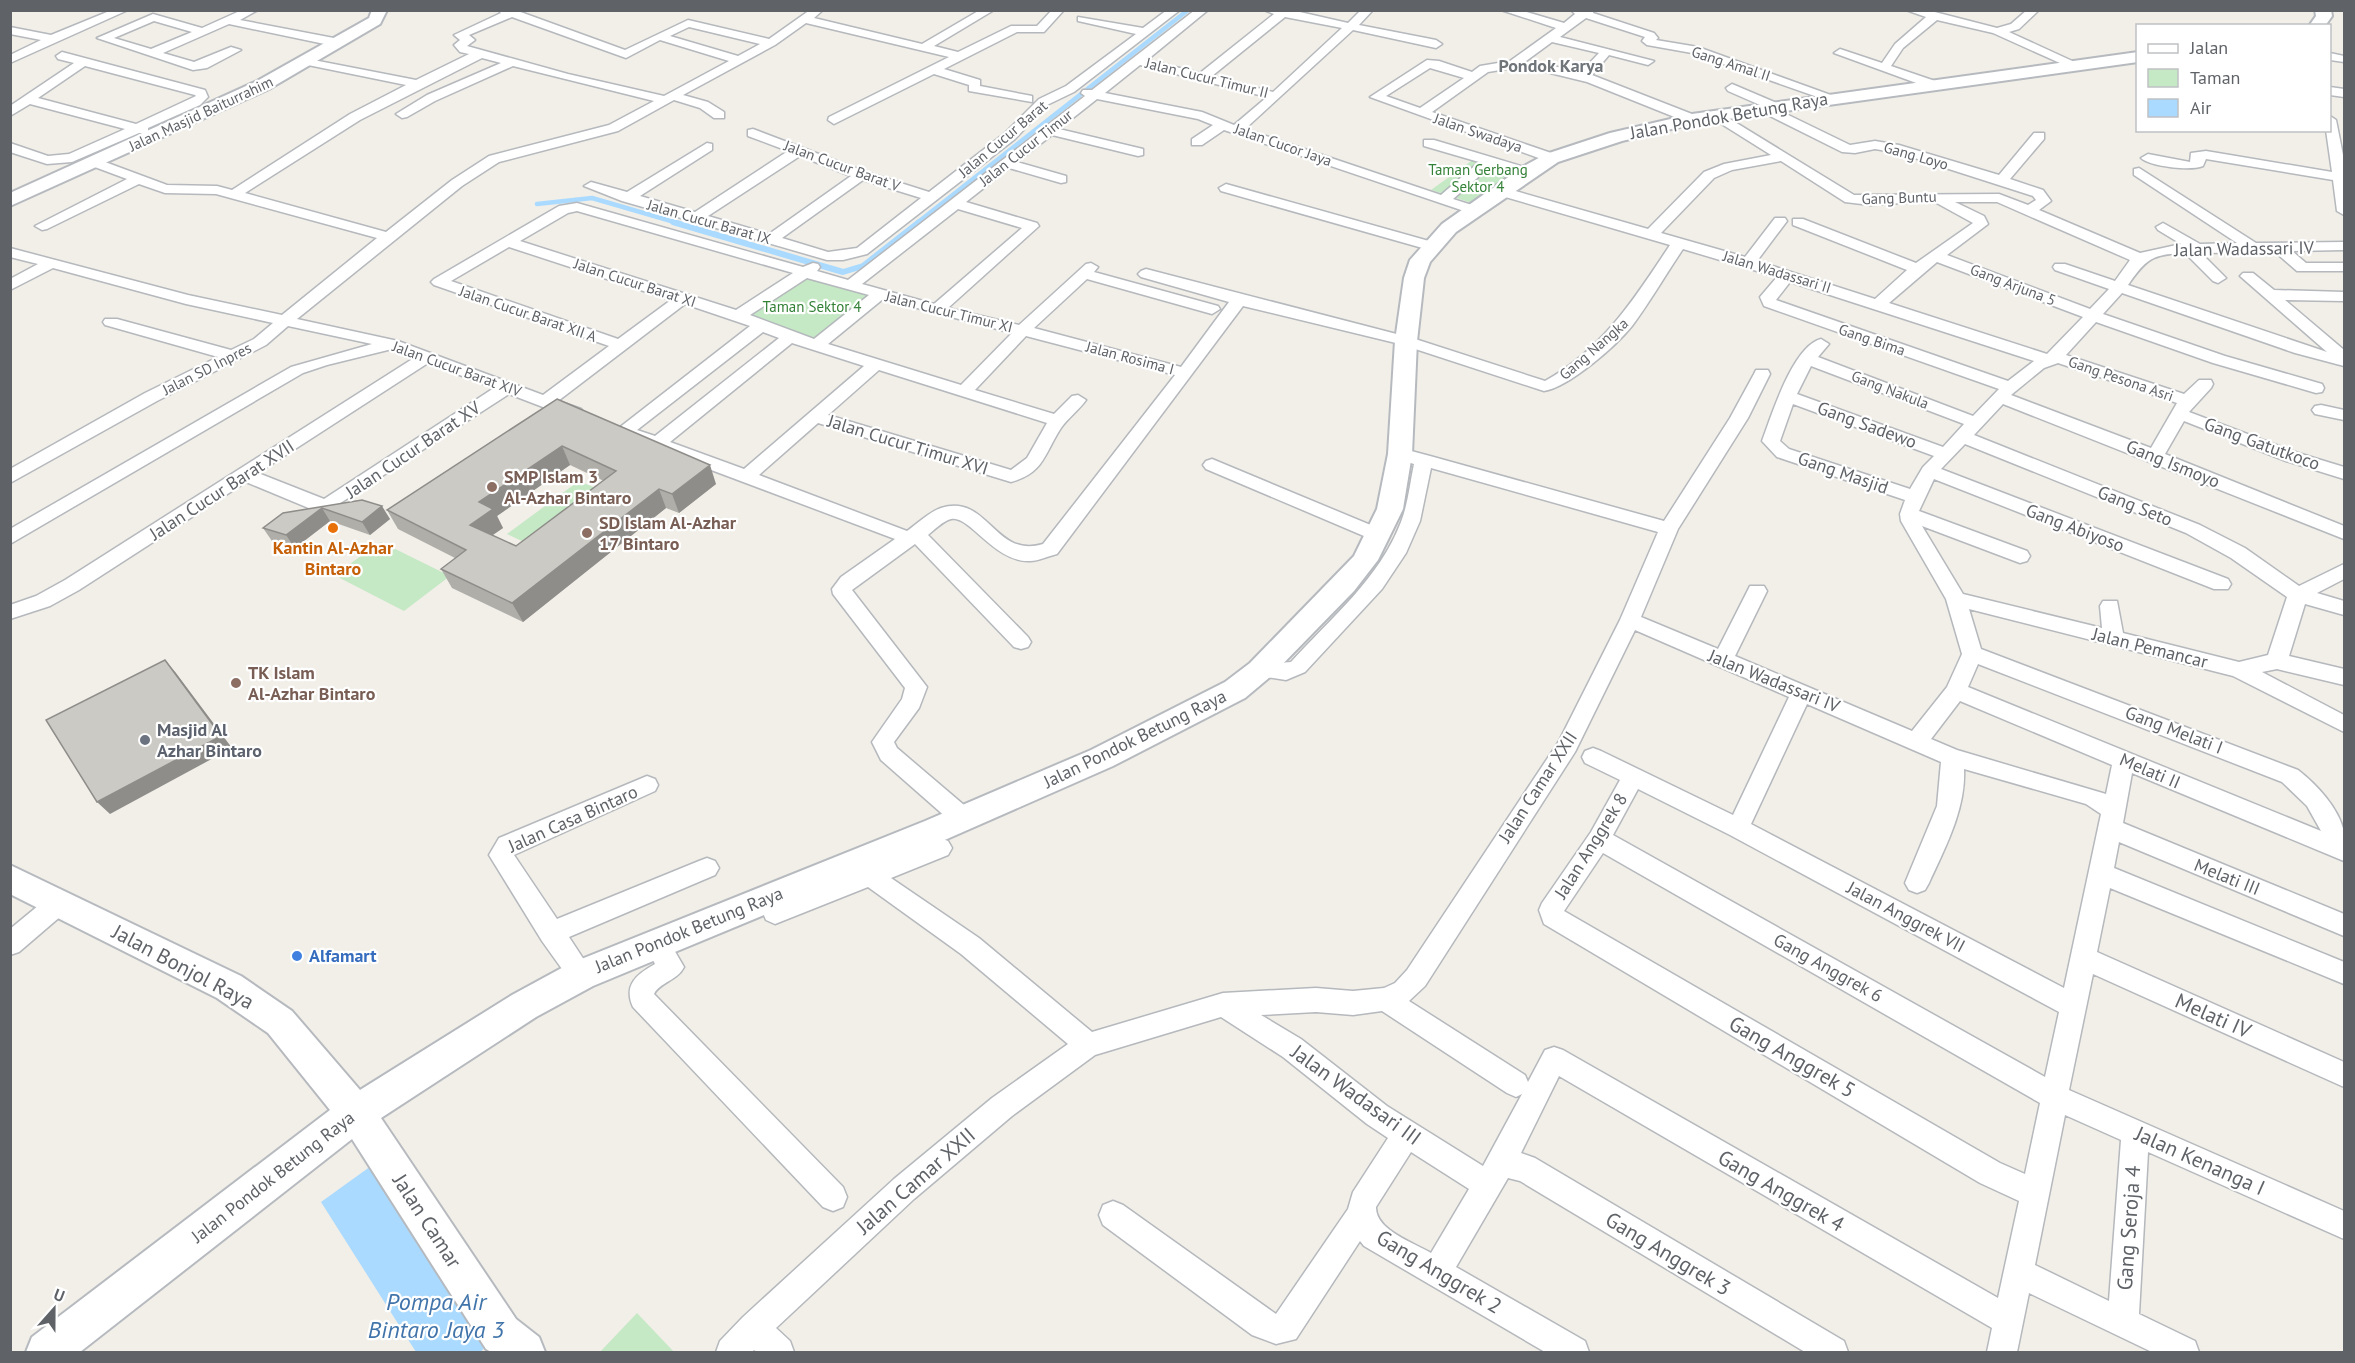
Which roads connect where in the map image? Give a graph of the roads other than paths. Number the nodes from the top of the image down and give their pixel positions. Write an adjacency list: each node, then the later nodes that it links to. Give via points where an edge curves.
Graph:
1 (103, 10): 16 (street)
2 (169, 10): 21 (street)
3 (253, 10): 25 (street)
4 (380, 10): 38 (main road, Jalan Masjid Baiturrahim, via 375,21)
5 (818, 10): 24 (street, Jalan SD Inpres)
6 (989, 10): 29 (street)
7 (1059, 10): 35 (street, via 1040,30 1019,27)
8 (1174, 10): 33 (street, Jalan Cucur Barat)
9 (1203, 10): 53 (street, Jalan Cucur Timur)
10 (1269, 10): 18 (street)
11 (1368, 10): 27 (street)
12 (1506, 10): 28 (street)
13 (1911, 10): 20 (street)
14 (2034, 10): 31 (street, via 2015,27)
15 (2323, 10): 26 (main road, via 2324,16)
16 (119, 12): 37 (street)
17 (507, 12): 34 (street, via 626,54); 45 (street, via 460,35 469,40 459,45)
18 (1285, 12): 27 (street); 61 (street)
19 (1582, 12): 28 (street, Jalan Swadaya); 71 (street, Gang Amal II, via 1652,36 1648,41 1651,43 1694,50)
20 (1934, 16): 31 (street); 58 (street, via 1899,46)
21 (153, 17): 32 (street); 44 (street, via 103,38)
22 (1011, 19): 35 (street)
23 (1082, 19): 33 (street)
24 (806, 20): 39 (street, Jalan SD Inpres); 41 (street)
25 (229, 21): 32 (street); 38 (street)
26 (2318, 24)
27 (1352, 27): 40 (street); 69 (street)
28 (1565, 27): 36 (street, Jalan Swadaya)
29 (959, 28): 35 (street); 41 (street)
30 (10, 30): 37 (street)
31 (1997, 31): 57 (street)
32 (205, 32): 44 (street)
33 (1145, 32): 67 (street, Jalan Cucur Barat)
34 (659, 36): 39 (street, via 688,23); 51 (street)
35 (996, 37): 48 (street)
36 (1551, 38): 43 (street); 62 (street, Jalan Swadaya, via 1514,64 1486,68)
37 (52, 39): 50 (street)
38 (339, 43): 52 (main road, Jalan Masjid Baiturrahim)
39 (771, 43): 51 (street, Jalan SD Inpres)
40 (1436, 44)
41 (925, 47): 48 (street)
42 (235, 50): 44 (street, via 198,66)
43 (1607, 51): 56 (street); 63 (street, via 1586,73)
44 (152, 53)
45 (484, 53): 55 (street); 64 (street)
46 (1839, 53): 58 (street)
47 (63, 56): 54 (street)
48 (960, 56): 60 (street)
49 (2136, 57): 57 (main road, Jalan Pondok Betung Raya)
50 (10, 60)
51 (740, 60): 70 (street, Jalan SD Inpres)
52 (308, 61): 64 (street); 87 (main road, Jalan Masjid Baiturrahim)
53 (1138, 61): 61 (street, Jalan Cucur Timur II); 68 (street, Jalan Cucur Timur)
54 (83, 62): 73 (street); 83 (street, via 203,95 197,102)
55 (513, 62): 70 (street, via 566,78); 77 (street)
56 (1648, 62)
57 (2075, 66): 65 (main road, Jalan Pondok Betung Raya)
58 (1885, 67): 65 (street)
59 (1550, 69): 63 (street, Gang Buntu)
60 (934, 70): 72 (street, via 976,83 973,88); 80 (street)
61 (1203, 77): 69 (street, Jalan Cucur Timur II)
62 (1474, 77): 76 (street, Jalan Swadaya); 76 (street, via 1427,64 1376,97)
63 (1587, 78): 79 (street, Gang Buntu)
64 (417, 84): 112 (street, via 355,117)
65 (1934, 85): 71 (main road, Jalan Pondok Betung Raya)
66 (1732, 88): 74 (street, Gang Loyo)
67 (1072, 89): 68 (street, Jalan Cucor Jaya); 113 (street, Jalan Cucur Barat, via 1043,102 1010,136)
68 (1092, 94): 82 (street, Jalan Cucor Jaya, via 1202,116); 84 (street, Jalan Cucur Timur)
69 (1276, 96): 85 (street)
70 (670, 98): 78 (street, via 704,105); 128 (street, Jalan SD Inpres, via 605,131 494,159)
71 (1833, 98): 74 (main road, Jalan Pondok Betung Raya)
72 (1028, 99)
73 (31, 100): 75 (street); 83 (street)
74 (1769, 107): 79 (main road, Jalan Pondok Betung Raya); 108 (street, Gang Loyo, via 1847,149 1876,145 1898,149)
75 (10, 112)
76 (1422, 113): 97 (street, Jalan Swadaya)
77 (402, 114)
78 (719, 115)
79 (1704, 117): 96 (street, Gang Buntu); 97 (main road, Jalan Pondok Betung Raya, via 1616,137)
80 (834, 120)
81 (2331, 123): 95 (street)
82 (1223, 124): 85 (street, Jalan Cucor Jaya); 89 (street)
83 (138, 128): 87 (street); 91 (street, via 86,154 64,159 47,160)
84 (1048, 130): 94 (street); 101 (street, Jalan Cucur Timur)
85 (1236, 130): 117 (street, Jalan Cucor Jaya)
86 (753, 133): 93 (street, Jalan Cucur Barat V)
87 (157, 135): 100 (main road, Jalan Masjid Baiturrahim)
88 (2039, 136): 108 (street)
89 (1197, 142)
90 (1429, 143): 99 (street)
91 (10, 147)
92 (707, 147): 115 (street)
93 (798, 151): 104 (street, Jalan Cucur Barat V); 122 (street)
94 (1138, 152)
95 (2341, 154): 106 (street)
96 (1783, 157): 114 (street, Gang Buntu, via 1850,198 1870,201); 127 (street, via 1729,167 1709,175)
97 (1552, 158): 102 (main road, Jalan Pondok Betung Raya)
98 (2148, 158): 106 (street, via 2191,166 2198,163 2196,156 2206,155)
99 (1489, 161): 102 (street); 117 (street)
100 (97, 163): 105 (street); 116 (main road, Jalan Masjid Baiturrahim)
101 (1005, 164): 107 (street); 118 (street, Jalan Cucur Timur)
102 (1526, 172): 111 (main road, Jalan Pondok Betung Raya)
103 (2139, 172): 135 (street)
104 (861, 175): 113 (street, Jalan Cucur Barat V); 129 (street)
105 (140, 178): 112 (street, via 168,190 211,189); 125 (street)
106 (2342, 178): 121 (street)
107 (1061, 179)
108 (2001, 182): 120 (street, Gang Loyo, via 2038,193 2044,201)
109 (591, 186): 115 (street, Jalan Cucur Barat IX)
110 (1226, 188): 132 (street)
111 (1500, 191): 119 (main road, Jalan Pondok Betung Raya); 127 (street, Jalan Wadassari II)
112 (233, 195): 128 (street)
113 (931, 197): 139 (street, Jalan Cucur Barat, via 862,251)
114 (1934, 197): 120 (street, Gang Buntu, via 1992,197); 138 (street, via 1979,219 1981,224)
115 (627, 198): 122 (street, Jalan Cucur Barat IX)
116 (10, 200)
117 (1444, 200): 119 (street, Jalan Cucor Jaya)
118 (954, 203): 153 (street, Jalan Cucur Timur); 162 (street, via 1032,226)
119 (1473, 210): 132 (main road, Jalan Pondok Betung Raya)
120 (2030, 210): 140 (street, Gang Buntu)
121 (2344, 211)
122 (696, 218): 129 (street, Jalan Cucur Barat IX)
123 (1780, 221): 142 (street)
124 (1798, 222): 145 (street)
125 (42, 225)
126 (2163, 227): 134 (street)
127 (1651, 235): 131 (street, Jalan Wadassari II)
128 (388, 237): 165 (street, Jalan SD Inpres)
129 (770, 240): 139 (street, Jalan Cucur Barat IX)
130 (508, 242): 146 (street, Jalan Cucur Timur XI, via 564,209 577,207); 151 (street, Jalan Cucur Timur XI); 158 (street, Jalan Cucur Barat XI)
131 (1679, 243): 142 (street, Jalan Wadassari II); 170 (street, Gang Nangka, via 1625,324 1551,385 1540,386)
132 (1431, 246): 170 (main road, Jalan Pondok Betung Raya, via 1416,271)
133 (2344, 246): 136 (street, Jalan Wadassari IV)
134 (2193, 249): 135 (street, Jalan Wadassari IV); 140 (street, Jalan Wadassari IV, via 2170,249); 150 (street)
135 (2255, 249): 136 (street, Jalan Wadassari IV)
136 (2281, 249): 144 (street, via 2302,268)
137 (10, 252): 141 (street, Jalan Cucur Barat XIV)
138 (1934, 255): 145 (street); 164 (street, Gang Arjuna 5)
139 (827, 257): 146 (street)
140 (2139, 258): 154 (street)
141 (51, 263): 152 (street); 165 (street, Jalan Cucur Barat XIV, via 186,299)
142 (1748, 263): 148 (street, Jalan Wadassari II)
143 (2060, 267): 154 (street)
144 (2344, 267)
145 (1917, 269): 160 (street)
146 (808, 271): 153 (street, Jalan Cucur Timur XI); 163 (street)
147 (1146, 274): 159 (street)
148 (1788, 275): 160 (street, Jalan Wadassari II); 187 (street, Gang Bima, via 1768,297 1769,303)
149 (2248, 276): 156 (street)
150 (2218, 278)
151 (440, 281): 172 (street, Jalan Cucur Barat XII A, via 441,285)
152 (10, 286)
153 (850, 286): 155 (street, Jalan Cucur Timur XI)
154 (2118, 288): 164 (street); 179 (street, via 2301,350)
155 (879, 295): 162 (street, Jalan Cucur Timur XI); 173 (street)
156 (2270, 295): 157 (street); 179 (street)
157 (2344, 296)
158 (683, 298): 163 (street, Jalan Cucur Barat XI); 172 (street)
159 (1239, 300): 170 (street); 181 (street, Jalan Rosima I)
160 (1879, 304): 178 (street, Jalan Wadassari II)
161 (1212, 309): 168 (street, via 1088,271)
162 (937, 310): 168 (street, Jalan Cucur Timur XI)
163 (738, 316): 167 (street, Jalan Cucur Barat XI)
164 (2092, 316): 178 (street); 185 (street, Gang Arjuna 5)
165 (286, 320): 171 (street, Jalan Cucur Barat XIV); 175 (street, Jalan SD Inpres, via 260,342)
166 (111, 322): 175 (street)
167 (760, 326): 169 (street, Jalan Cucur Barat XI); 198 (street, via 618,429)
168 (1022, 331): 181 (street, Jalan Rosima I); 186 (street)
169 (790, 337): 173 (street, Jalan Cucur Barat XI); 198 (street)
170 (1406, 341): 201 (main road, Jalan Pondok Betung Raya)
171 (393, 344): 176 (street, Jalan Cucur Barat XIV); 213 (street, via 297,370)
172 (620, 345): 190 (street)
173 (817, 345): 180 (street, Jalan Cucur Barat XI)
174 (1821, 345): 177 (street)
175 (234, 356): 206 (street, Jalan SD Inpres, via 134,406)
176 (427, 357): 184 (street, Jalan Cucur Barat XIV); 205 (street, Jalan Cucur Barat XVII)
177 (1806, 358): 188 (street); 197 (street, Gang Nakula)
178 (2053, 359): 187 (street, via 2038,365); 191 (street, Gang Pesona Asri)
179 (2344, 360)
180 (876, 364): 186 (street, Jalan Cucur Barat XI); 194 (street)
181 (1185, 373): 211 (street, via 1050,549 1025,555 1007,551 970,517 953,511)
182 (1762, 374): 209 (street, Jalan Camar XXII)
183 (2205, 384): 191 (street)
184 (506, 388): 190 (street, Jalan Cucur Barat XIV); 205 (street, Jalan Cucur Barat XV, via 338,501 318,505)
185 (2316, 388)
186 (964, 392): 196 (street, Jalan Cucur Barat XI)
187 (2005, 392): 197 (street); 200 (street, Gang Ismoyo)
188 (1788, 397): 199 (street, Gang Sadewo); 208 (street, Gang Masjid, via 1772,438 1773,446)
189 (1078, 400): 196 (street)
190 (545, 402): 195 (street, Jalan Cucur Barat XIV)
191 (2183, 407): 200 (street); 204 (street, Gang Gatutkoco, via 2292,457)
192 (2321, 410): 193 (street)
193 (2344, 415)
194 (816, 417): 196 (street, Jalan Cucur Timur XVI, via 1011,476 1028,469); 207 (street)
195 (590, 419)
196 (1058, 421)
197 (1968, 429): 199 (street); 218 (street, Gang Seto, via 2203,534)
198 (659, 442): 207 (street)
199 (1946, 454): 203 (street)
200 (2155, 456): 210 (street, Gang Ismoyo)
201 (1412, 457): 209 (street); 212 (main road, Jalan Pondok Betung Raya); 229 (street, via 1406,534 1375,584 1298,667 1287,672)
202 (1212, 465): 212 (street)
203 (1929, 471): 208 (street); 216 (street, Gang Abiyoso)
204 (2344, 473)
205 (246, 475): 222 (street, Jalan Cucur Barat XVII, via 65,590)
206 (10, 477)
207 (747, 477): 211 (street)
208 (1912, 506): 214 (street, Gang Masjid); 219 (street, via 1914,530)
209 (1669, 529): 223 (street, Jalan Camar XXII)
210 (2344, 533)
211 (908, 534): 225 (street); 241 (street, via 842,589 916,687 913,700 887,732 883,742 889,754)
212 (1378, 536): 229 (main road, Jalan Pondok Betung Raya, via 1365,560 1327,605)
213 (10, 538)
214 (2020, 556)
215 (2344, 571): 218 (street)
216 (2220, 584)
217 (1757, 591): 227 (street)
218 (2298, 595): 221 (street, Gang Seto); 228 (street)
219 (1956, 599): 224 (street, Jalan Pemancar); 226 (street)
220 (2110, 606): 224 (street)
221 (2344, 608)
222 (10, 612)
223 (1630, 620): 227 (street, Jalan Wadassari IV); 262 (street, Jalan Camar XXII, via 1567,746 1416,978 1404,991)
224 (2112, 638): 230 (street, Jalan Pemancar)
225 (1021, 642)
226 (1972, 654): 232 (street); 246 (street, Gang Melati I, via 2290,776 2304,785 2319,804)
227 (1722, 660): 233 (street, Jalan Wadassari IV)
228 (2277, 661): 230 (street, Jalan Pemancar); 231 (street, Jalan Pemancar)
229 (1260, 670): 241 (main road, Jalan Pondok Betung Raya, via 1235,690 1163,729)
230 (2239, 670): 234 (street)
231 (2344, 676)
232 (1956, 691): 235 (street); 238 (street, Melati II)
233 (1802, 692): 235 (street, Jalan Wadassari IV); 243 (street)
234 (2344, 724)
235 (1917, 741): 237 (street, Jalan Wadassari IV)
236 (1593, 757): 239 (street, Jalan Anggrek VII)
237 (1958, 759): 242 (street, Melati III, via 2093,797); 251 (street, via 1952,797)
238 (2124, 760): 242 (street); 246 (street, Melati II)
239 (1633, 778): 243 (street, Jalan Anggrek VII); 244 (street, Jalan Anggrek 8)
240 (647, 785): 256 (street, Jalan Casa Bintaro, via 503,848 501,855)
241 (963, 818): 258 (main road, Jalan Pondok Betung Raya)
242 (2112, 819): 248 (street); 255 (street, Melati III)
243 (1738, 828): 264 (street, Jalan Anggrek VII)
244 (1599, 839): 254 (street, Jalan Anggrek 8); 268 (street, Gang Anggrek 6)
245 (940, 848): 249 (street)
246 (2343, 850)
247 (707, 868): 256 (street)
248 (2102, 874): 259 (street); 260 (street)
249 (869, 875): 253 (street); 265 (street, via 970,946)
250 (10, 878): 252 (main road, Jalan Bonjol Raya)
251 (1917, 883)
252 (59, 903): 257 (street); 269 (main road, Jalan Bonjol Raya, via 253,1001 296,1038)
253 (775, 913)
254 (1551, 914): 273 (street, Gang Anggrek 5, via 1990,1173)
255 (2344, 925)
256 (551, 933): 261 (street, Jalan Casa Bintaro)
257 (10, 944)
258 (657, 944): 261 (main road, Jalan Pondok Betung Raya); 274 (street, via 671,967 646,981 642,999)
259 (2082, 957): 264 (street); 266 (street, Melati IV)
260 (2344, 973)
261 (581, 975): 269 (main road, Jalan Pondok Betung Raya, via 524,1006)
262 (1385, 999): 263 (street, Jalan Camar XXII); 267 (street)
263 (1223, 1005): 265 (street, Jalan Camar XXII); 271 (street, Jalan Wadasari III, via 1292,1048 1361,1103)
264 (2073, 1006): 268 (street)
265 (1088, 1045): 282 (street, Jalan Camar XXII, via 1002,1107 904,1189)
266 (2344, 1075)
267 (1516, 1084)
268 (2056, 1098): 270 (street, Jalan Kenanga I); 273 (street)
269 (356, 1113): 283 (main road, Jalan Camar); 284 (main road, Jalan Pondok Betung Raya)
270 (2135, 1132): 277 (street, Jalan Kenanga I); 281 (street, Gang Seroja 4)
271 (1407, 1133): 272 (street, Jalan Wadasari III); 275 (street, Gang Anggrek 2, via 1364,1198)
272 (1495, 1174): 278 (street); 280 (street, Gang Anggrek 4, via 1554,1059); 288 (street, Gang Anggrek 3, via 1525,1168)
273 (2036, 1194): 279 (street)
274 (833, 1197)
275 (1361, 1214): 276 (street, via 1293,1318 1285,1328 1276,1329 1263,1324); 278 (street, Gang Anggrek 2, via 1374,1236)
276 (1113, 1215)
277 (2344, 1225)
278 (1436, 1272): 287 (street, Gang Anggrek 2)
279 (2019, 1273): 280 (street); 281 (street)
280 (2009, 1321): 289 (street)
281 (2122, 1323): 290 (street)
282 (754, 1328): 285 (street, Jalan Camar XXII); 286 (street)
283 (504, 1346)
284 (46, 1353)
285 (731, 1353)
286 (779, 1353)
287 (1574, 1353)
288 (1833, 1353)
289 (2002, 1353)
290 (2184, 1353)

